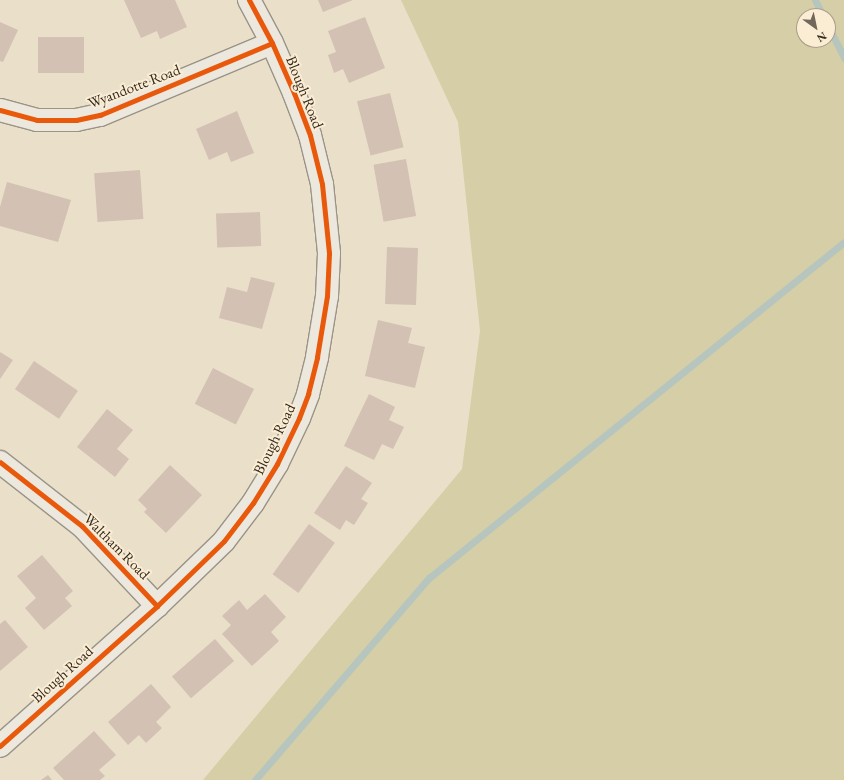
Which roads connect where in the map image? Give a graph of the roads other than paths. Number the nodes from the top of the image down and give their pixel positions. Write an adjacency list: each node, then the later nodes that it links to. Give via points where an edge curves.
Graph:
1 (249, 0): 2 (street, Blough Road)
2 (272, 43): 3 (street, Wyandotte Road, via 100,115 76,120 37,120); 5 (street, Blough Road, via 310,135 322,184 329,253 327,296 317,357 299,418 277,464 253,503 224,541)
3 (0, 110)
4 (0, 462): 5 (street, Waltham Road, via 82,526)
5 (157, 606): 6 (street, Blough Road)
6 (0, 746)

